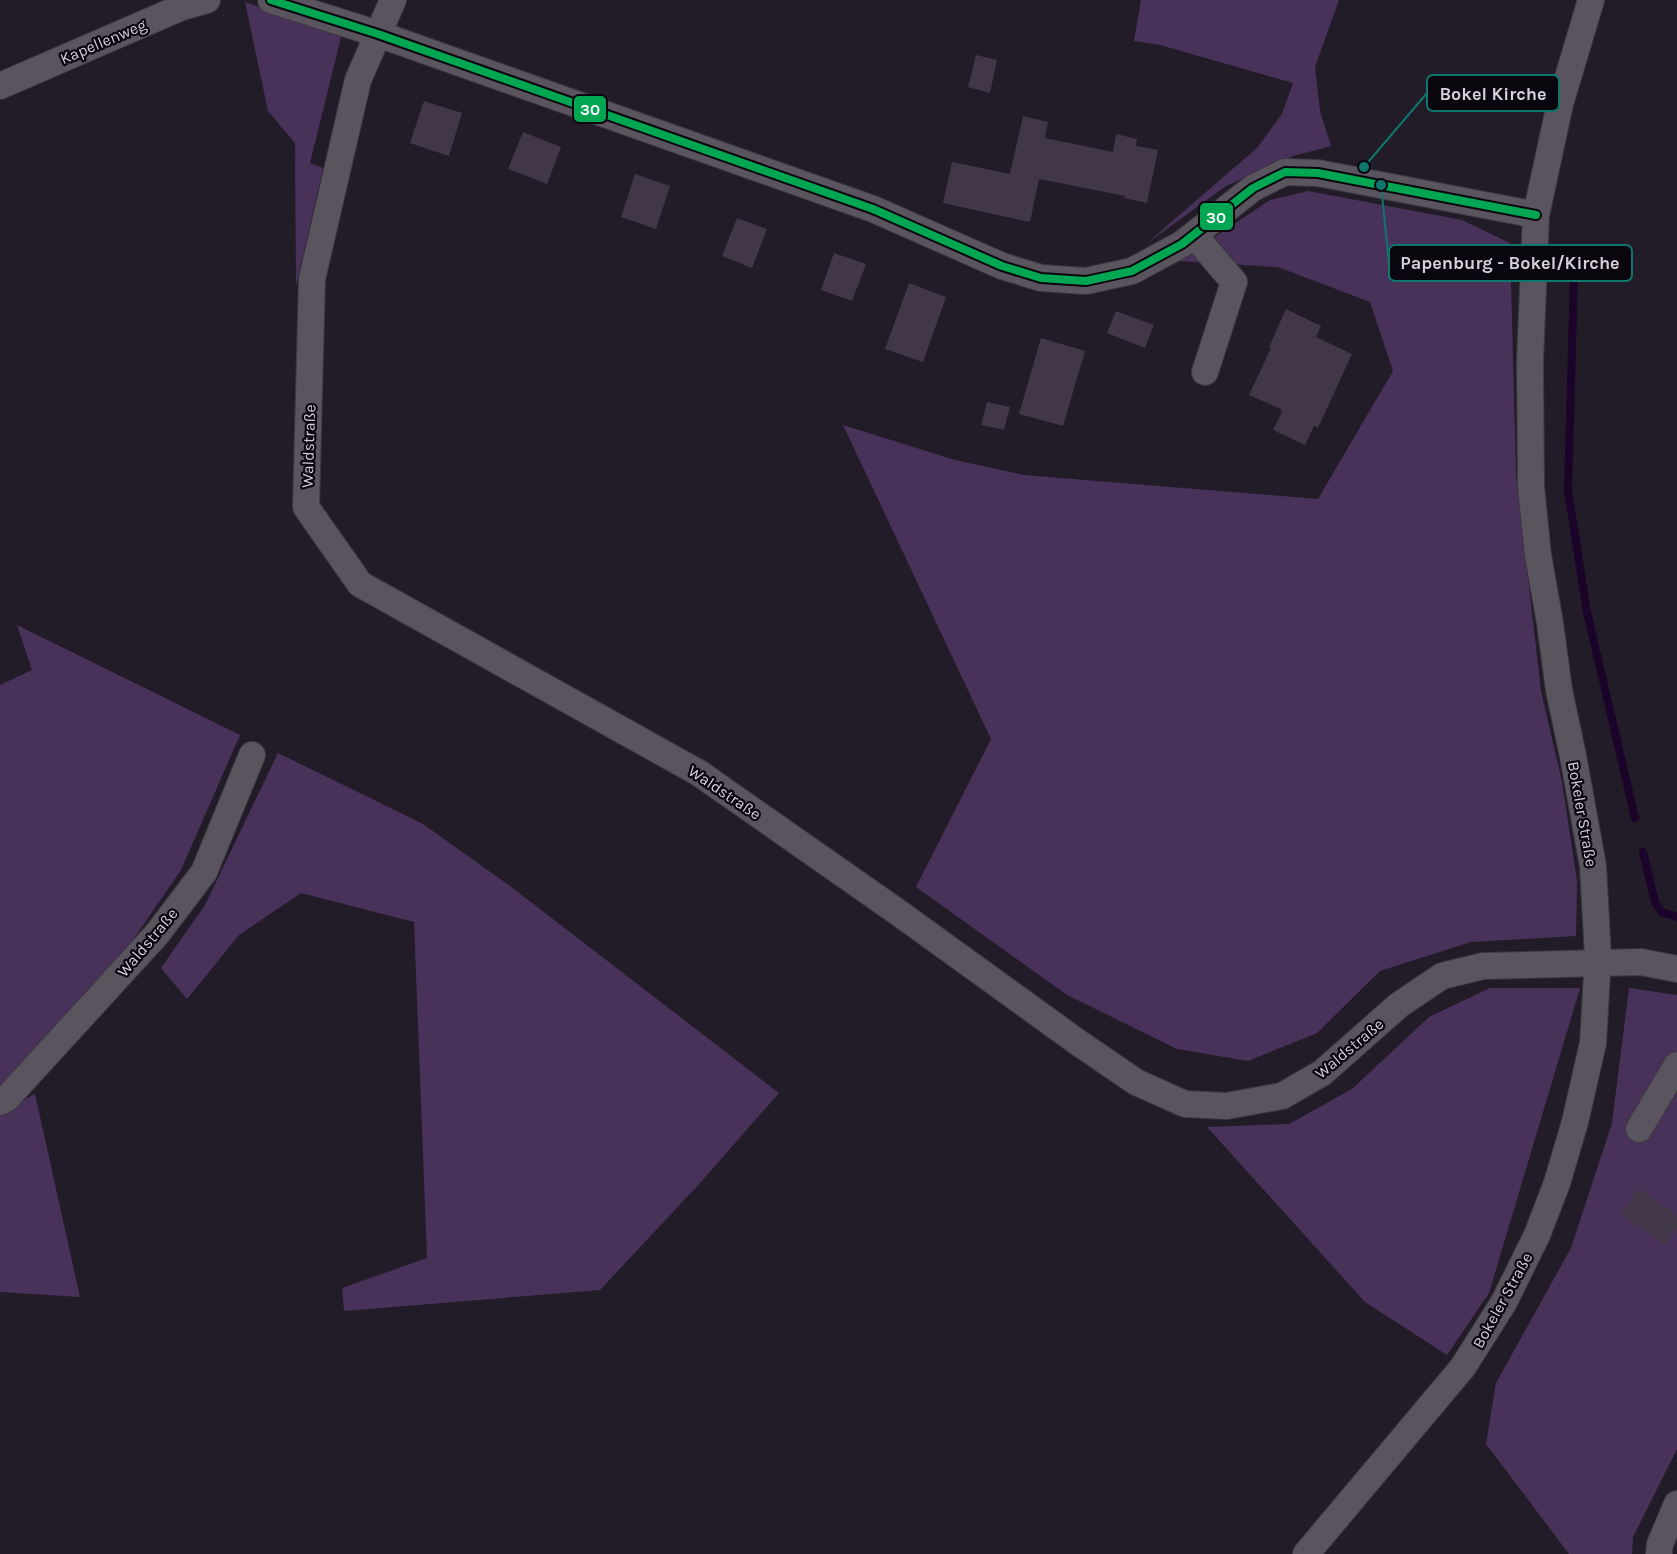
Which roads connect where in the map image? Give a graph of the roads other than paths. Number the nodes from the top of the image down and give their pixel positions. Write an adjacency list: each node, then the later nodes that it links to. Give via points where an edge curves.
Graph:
1 (207, 0): 6 (street, Kapellenweg, via 182,7)
2 (271, 0): 5 (street)
3 (393, 0): 5 (street, Waldstraße)
4 (1591, 0): 7 (street, Bokeler Straße, via 1560,104)
5 (378, 34): 8 (street, via 873,209 1002,266 1041,278 1086,281 1132,271); 11 (street, Waldstraße, via 358,80 312,279 306,507 360,584 699,772 1136,1082 1185,1104 1227,1106 1282,1096 1322,1073 1399,1005 1442,976 1483,966)
6 (0, 86)
7 (1536, 215): 8 (street, via 1318,173 1285,172 1253,188); 11 (street, Bokeler Straße, via 1530,362 1531,487 1559,690)
8 (1194, 235): 9 (street, via 1234,282)
9 (1205, 372)
10 (252, 755): 14 (street, Waldstraße, via 204,872 157,934)
11 (1609, 964): 12 (street, Waldstraße, via 1641,963); 17 (street, Bokeler Straße, via 1575,1122 1553,1193 1504,1302 1463,1367)
12 (1677, 969)
13 (1677, 1065): 15 (street)
14 (0, 1102)
15 (1639, 1129)
16 (1677, 1504): 18 (street)
17 (1306, 1554)
18 (1659, 1554)

